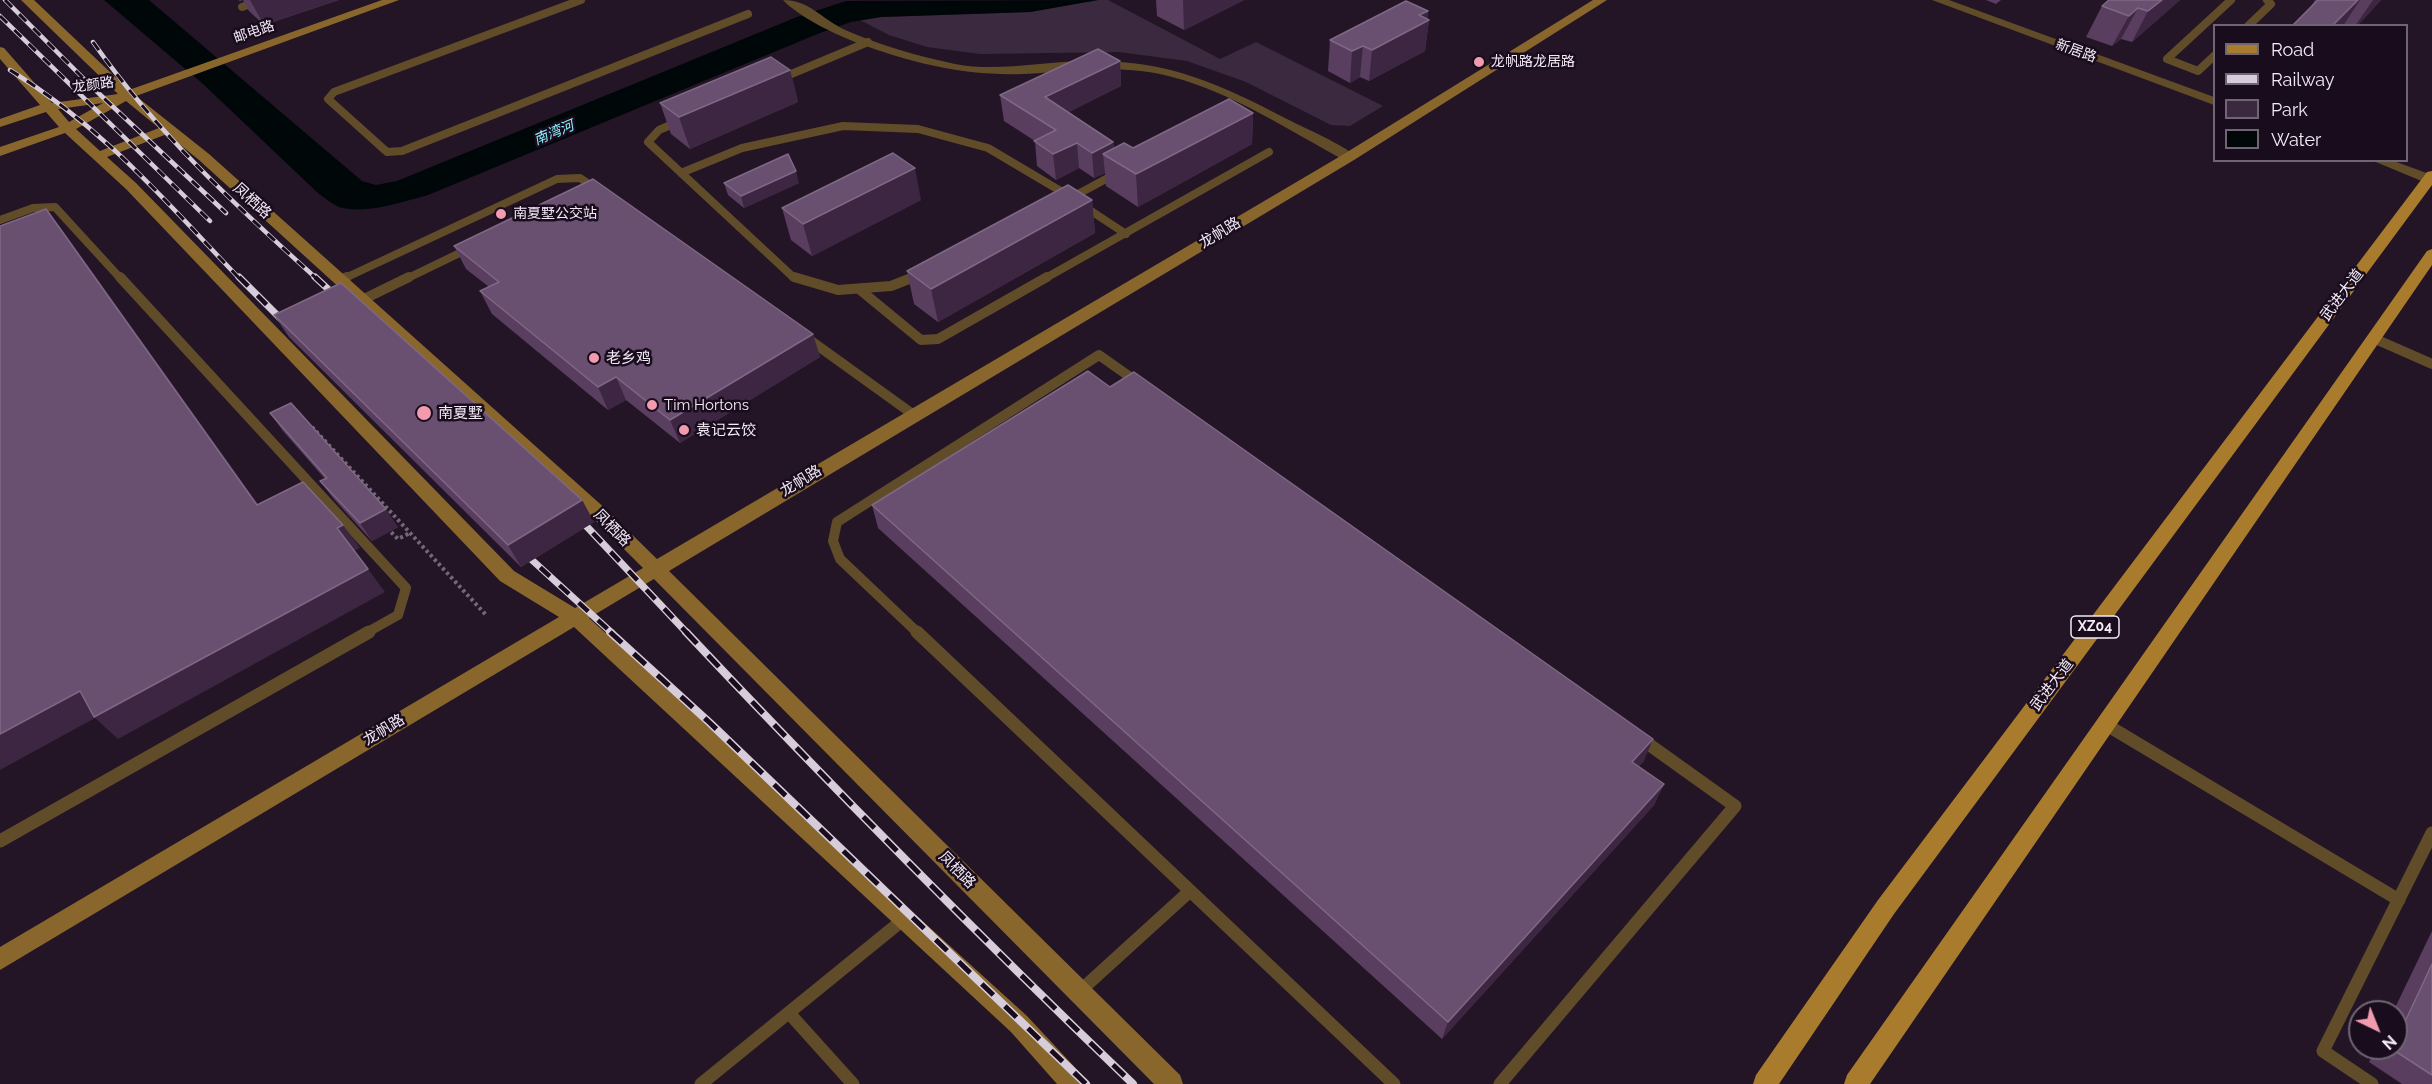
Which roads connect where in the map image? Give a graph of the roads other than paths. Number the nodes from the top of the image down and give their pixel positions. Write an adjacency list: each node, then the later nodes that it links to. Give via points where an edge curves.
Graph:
1 (27, 0): 17 (main road, 凤栖路)
2 (262, 0): 10 (lane)
3 (393, 0): 17 (main road, 邮电路)
4 (581, 0): 11 (lane, via 334,92 328,99 387,152 402,151)
5 (789, 0): 13 (street, via 838,31)
6 (1600, 0): 27 (main road, 龙帆路)
7 (1938, 0): 18 (street, 新居路)
8 (2231, 0): 15 (lane, via 2167,59 2198,70)
9 (2267, 0): 12 (lane, via 2271,4)
10 (242, 7)
11 (748, 14)
12 (2249, 24)
13 (868, 42): 16 (lane); 27 (street, via 958,68 1021,70 1124,65 1174,73 1222,90 1242,106)
14 (0, 51): 19 (main road)
15 (2213, 57)
16 (769, 84)
17 (127, 95): 19 (main road, 龙颜路); 22 (main road, 龙颜路); 23 (main road, 凤栖路)
18 (2213, 101)
19 (48, 107): 21 (main road, 龙颜路); 22 (main road)
20 (692, 116): 30 (lane, via 659,130 648,142)
21 (0, 123)
22 (67, 128): 24 (main road, 龙颜路); 26 (main road)
23 (168, 129): 26 (main road); 42 (main road, 凤栖路)
24 (0, 152)
25 (1269, 152): 38 (lane)
26 (98, 156): 51 (main road, via 507,576)
27 (1348, 157): 49 (main road, 龙帆路)
28 (2383, 162): 31 (street)
29 (1123, 170): 35 (lane)
30 (681, 172): 35 (lane, via 742,148 843,126 918,129 988,148); 43 (lane, via 793,277 838,290)
31 (2430, 177): 69 (main road, 武进大道 / XZ04, via 1886,907)
32 (594, 188): 33 (lane); 34 (lane); 42 (lane, via 580,178 557,178)
33 (584, 193)
34 (604, 195)
35 (1071, 198): 36 (lane); 38 (lane)
36 (1061, 203)
37 (0, 220): 55 (lane, via 33,208 55,207 406,588 398,615)
38 (1126, 234): 43 (lane, via 938,339 921,340)
39 (479, 244): 44 (lane)
40 (2432, 254): 46 (main road)
41 (928, 272): 43 (lane, via 891,286)
42 (341, 280): 44 (main road, 凤栖路)
43 (859, 289)
44 (362, 300): 50 (main road, 凤栖路, via 602,516)
45 (798, 332): 49 (lane)
46 (2373, 338): 47 (lane); 52 (main road)
47 (2432, 364)
48 (1148, 389): 56 (lane, via 1100,355 837,522 833,546 840,559)
49 (914, 415): 50 (main road, 龙帆路)
50 (653, 569): 51 (main road, 龙帆路); 60 (main road, 凤栖路)
51 (575, 616): 58 (main road); 59 (main road, 龙帆路)
52 (2105, 724): 57 (lane); 62 (main road)
53 (1627, 729): 68 (lane, via 1735,806)
54 (2432, 833): 57 (lane)
55 (0, 841)
56 (1190, 891): 60 (lane); 67 (lane)
57 (2399, 900): 70 (lane, via 2323,1052)
58 (904, 919): 61 (lane); 65 (main road, via 1019,1024)
59 (0, 959)
60 (1080, 990): 66 (main road, 凤栖路)
61 (789, 1013): 63 (lane); 64 (lane)
62 (1863, 1081)
63 (701, 1084)
64 (853, 1084)
65 (1073, 1084)
66 (1171, 1084)
67 (1394, 1084)
68 (1500, 1084)
69 (1765, 1084)
70 (2372, 1084)

